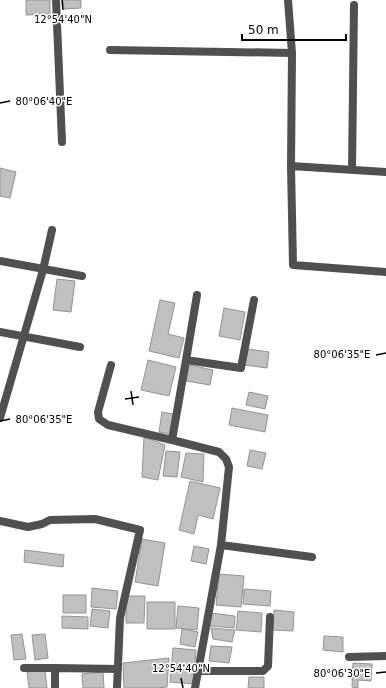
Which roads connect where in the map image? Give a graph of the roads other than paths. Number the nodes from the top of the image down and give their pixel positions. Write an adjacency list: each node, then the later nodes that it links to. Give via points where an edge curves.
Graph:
1 (56, 0): 6 (street)
2 (288, 0): 5 (street)
3 (354, 5): 8 (street)
4 (110, 50): 5 (street)
5 (292, 53): 7 (street)
6 (62, 142)
7 (291, 166): 8 (street); 13 (street, via 293,265)
8 (352, 170): 9 (street)
9 (386, 172)
10 (52, 230): 12 (street)
11 (0, 261): 12 (street)
12 (43, 270): 14 (street); 18 (street)
13 (386, 272)
14 (82, 276)
15 (197, 295): 20 (street)
16 (254, 300): 20 (street, via 241,368)
17 (0, 332): 18 (street)
18 (24, 337): 19 (street); 22 (street)
19 (80, 347)
20 (186, 360): 23 (street)
21 (111, 365): 23 (street, via 98,412 99,418 108,426)
22 (0, 418)
23 (172, 440): 25 (street, via 219,452 226,459 228,467)
24 (0, 521): 32 (street, via 28,527 50,520 95,519 140,530 120,618)
25 (220, 545): 26 (street); 33 (street)
26 (312, 557)
27 (270, 617): 33 (street, via 266,669)
28 (386, 656): 29 (street)
29 (349, 657)
30 (24, 668): 31 (street)
31 (55, 668): 32 (street); 34 (street)
32 (118, 669): 35 (street)
33 (199, 671): 36 (street)
34 (55, 688)
35 (117, 688)
36 (195, 688)

